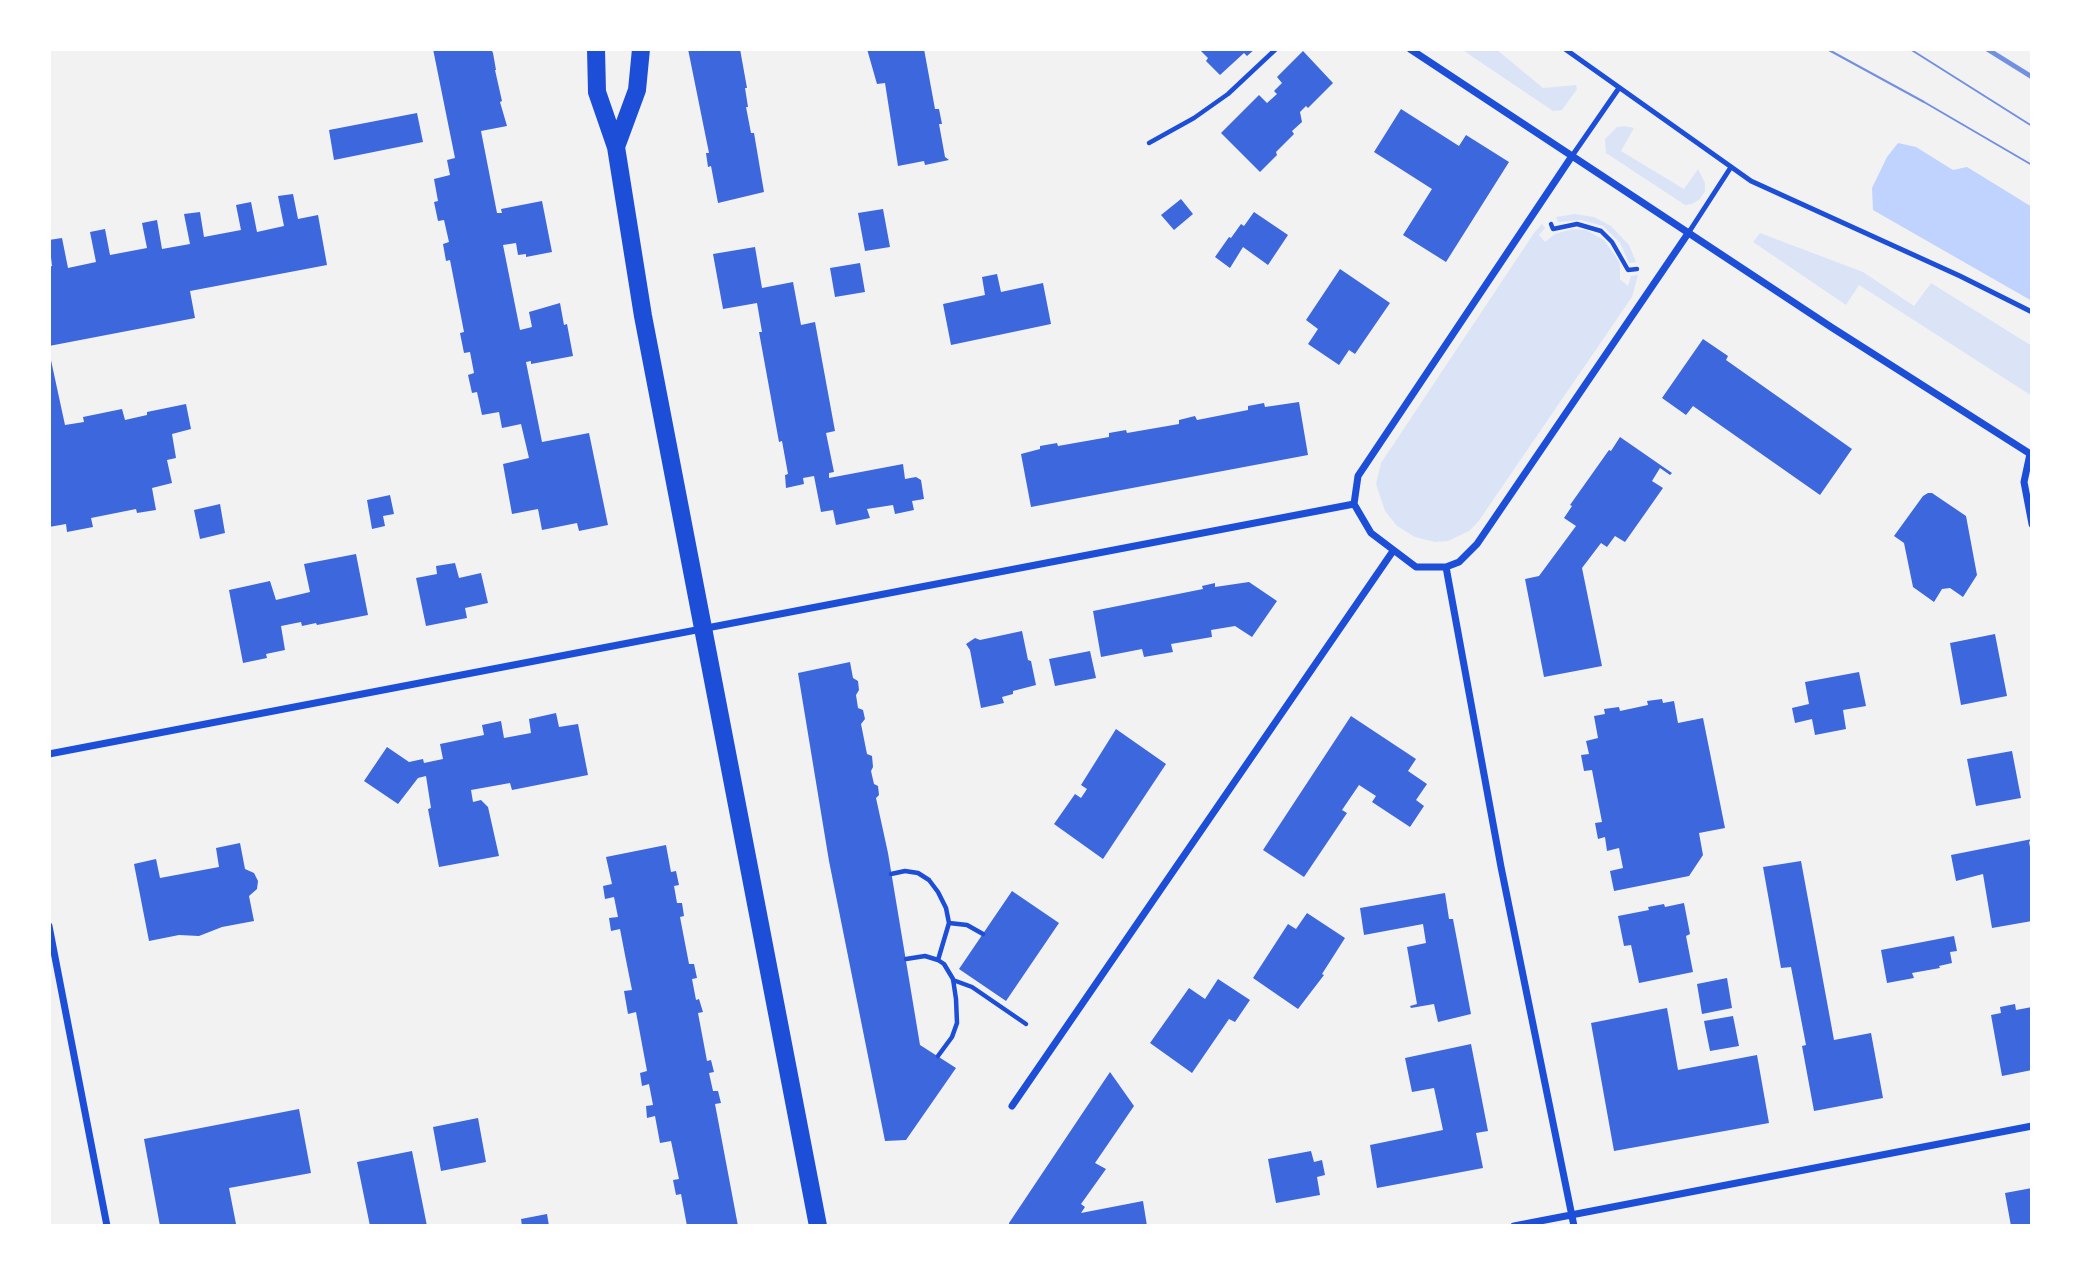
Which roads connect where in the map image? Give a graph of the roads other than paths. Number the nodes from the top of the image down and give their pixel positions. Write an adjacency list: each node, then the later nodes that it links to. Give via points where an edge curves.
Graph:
1 (596, 49): 6 (main road, via 597,92)
2 (641, 49): 6 (main road, via 637,90)
3 (1410, 49): 7 (street)
4 (1565, 49): 5 (lane)
5 (1619, 88): 7 (lane); 8 (lane)
6 (617, 146): 16 (main road, via 643,316)
7 (1572, 156): 9 (street); 12 (street, via 1358,475)
8 (1731, 167): 9 (lane); 10 (lane, via 1751,181)
9 (1689, 232): 11 (street); 15 (street, via 1478,544 1459,562)
10 (2032, 312)
11 (2031, 454): 13 (street, via 2024,482)
12 (1354, 504): 14 (street, via 1371,533); 16 (street)
13 (2032, 524)
14 (1393, 551): 15 (street, via 1416,567); 19 (street)
15 (1446, 567): 21 (street)
16 (703, 628): 17 (street); 23 (main road)
17 (49, 754)
18 (49, 926): 22 (street)
19 (1012, 1107)
20 (2032, 1126): 21 (street)
21 (1572, 1216): 24 (street); 25 (street)
22 (107, 1226)
23 (818, 1226)
24 (1514, 1226)
25 (1574, 1226)

